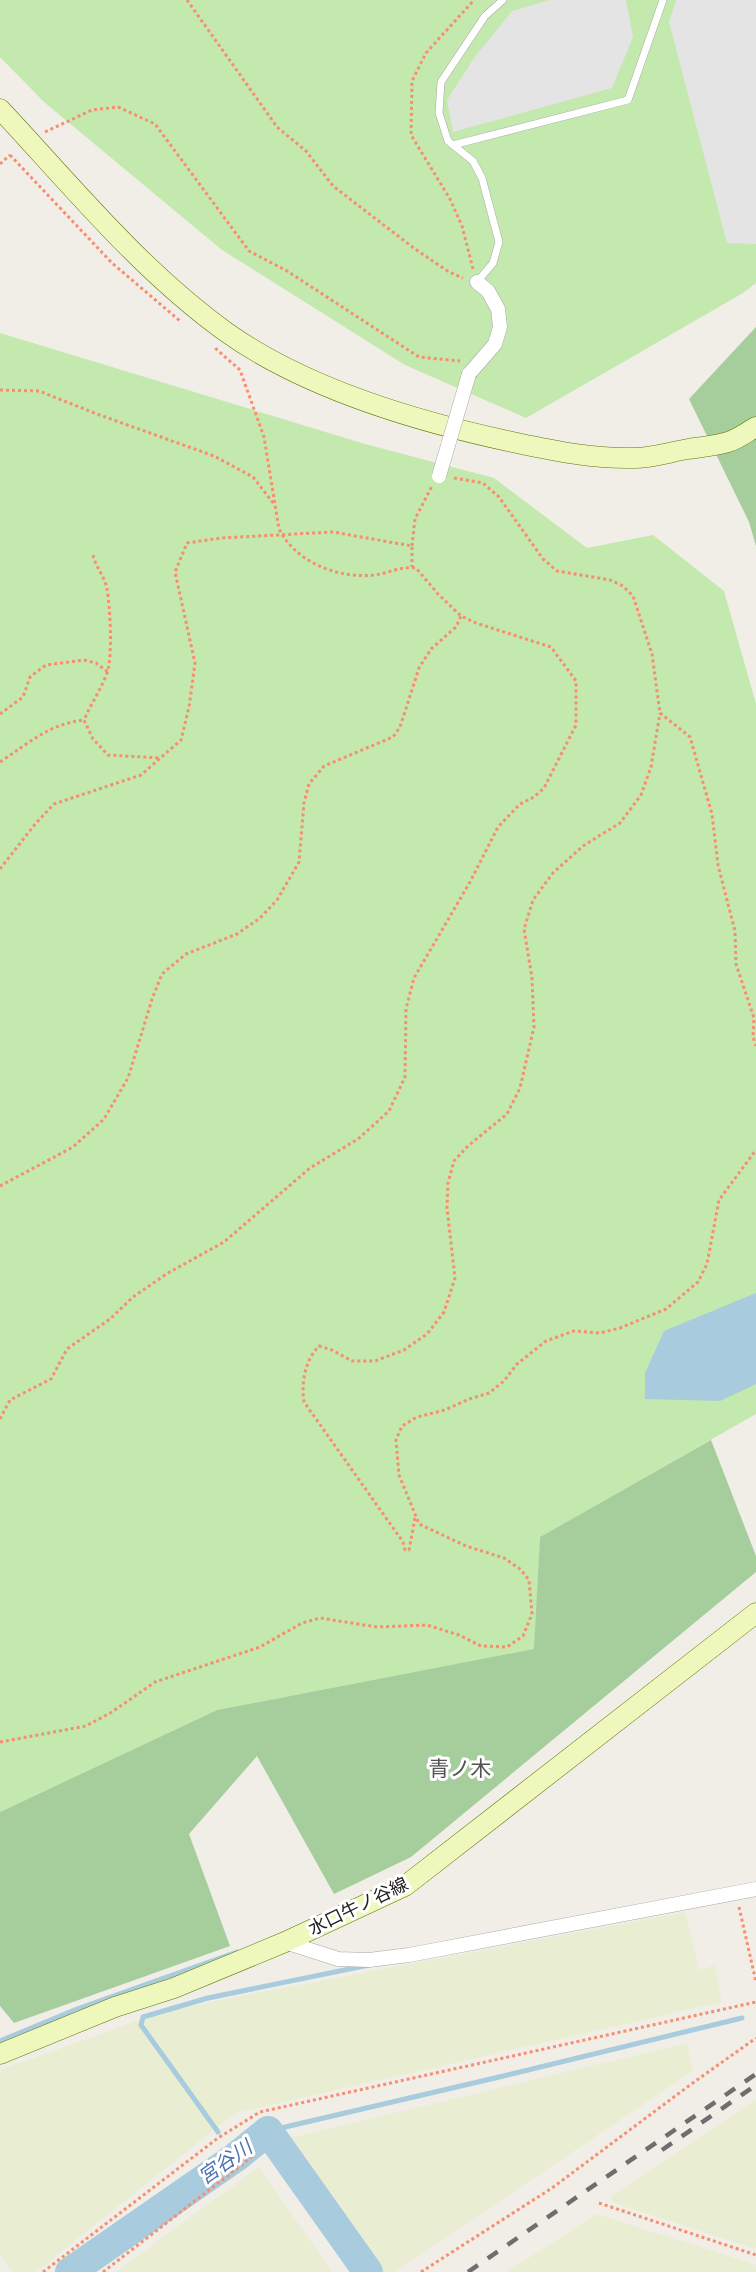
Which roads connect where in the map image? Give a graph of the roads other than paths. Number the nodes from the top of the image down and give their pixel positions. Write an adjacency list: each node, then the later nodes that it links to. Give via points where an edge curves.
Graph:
1 (503, 0): 4 (lane, via 485,16 441,82 439,114)
2 (663, 0): 4 (lane, via 628,100)
3 (0, 109): 6 (main road, via 109,227 186,301 266,356 344,392 409,416 570,454 635,458 728,442)
4 (453, 145): 5 (lane, via 473,161 482,178 499,242 493,263)
5 (477, 282): 7 (street, bridge, via 488,291 498,309 500,327 495,344 469,374)
6 (756, 427)
7 (439, 476)
8 (756, 1613): 10 (main road, 水口牛ノ谷線, via 405,1886)
9 (756, 1889): 10 (street, via 369,1960 338,1959)
10 (285, 1942): 11 (main road, 水口牛ノ谷線)
11 (0, 2054)

